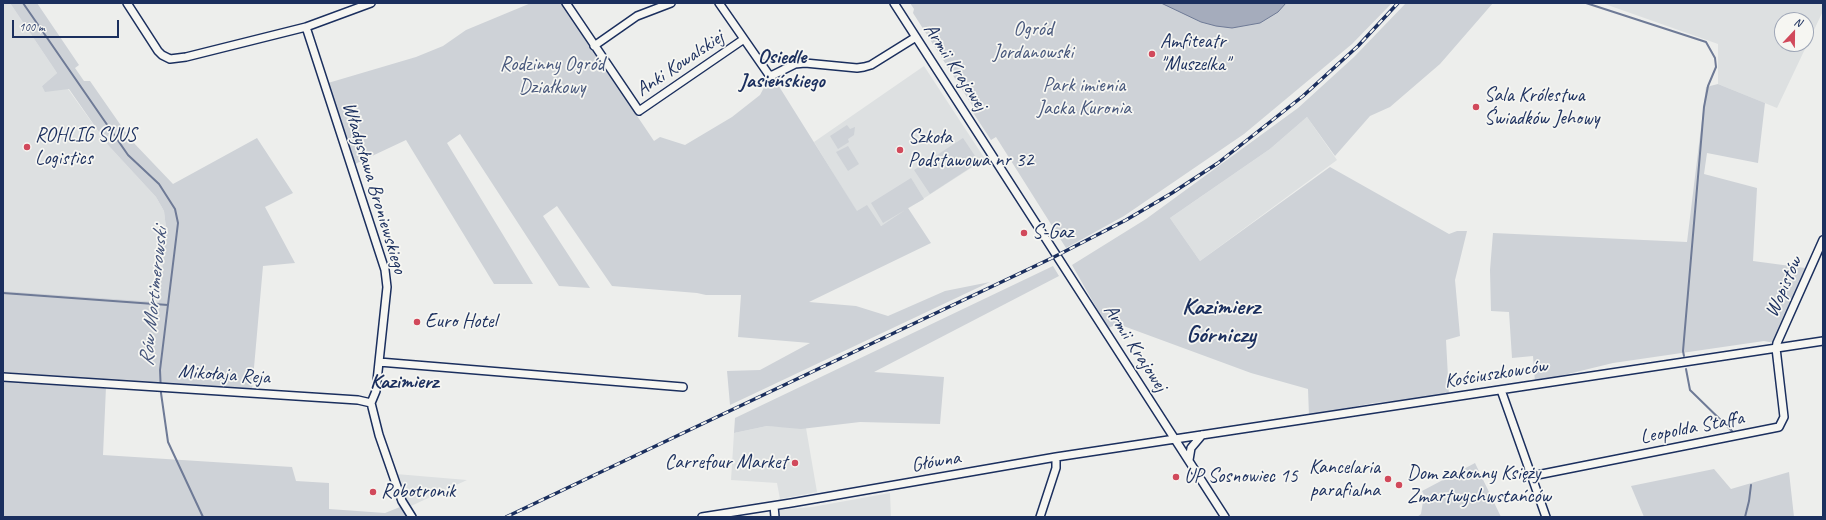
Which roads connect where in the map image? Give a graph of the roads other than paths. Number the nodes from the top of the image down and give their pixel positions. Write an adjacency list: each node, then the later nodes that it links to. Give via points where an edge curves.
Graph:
1 (127, 3): 7 (street, via 158,52 170,59)
2 (370, 3): 7 (street)
3 (566, 3): 10 (street, Anki Kowalskiej)
4 (671, 3): 10 (street, via 637,16)
5 (719, 3): 9 (street, Anki Kowalskiej)
6 (894, 3): 8 (street, Armii Krajowej)
7 (306, 27): 14 (street, Władysława Broniewskiego, via 385,270 387,287)
8 (916, 37): 9 (street, Anki Kowalskiej, via 864,67 800,63 773,75 766,72); 20 (street, Armii Krajowej)
9 (744, 39): 10 (street, Anki Kowalskiej, via 638,111)
10 (594, 46)
11 (1823, 240): 13 (street, Wopistów)
12 (1823, 341): 13 (street, Kościuszkowców)
13 (1776, 348): 17 (street, Kościuszkowców); 23 (street, Leopolda Staffa, via 1784,417 1779,427)
14 (379, 362): 16 (street); 18 (street, Władysława Broniewskiego, via 376,391)
15 (3, 377): 18 (street, Mikołaja Reja, via 358,400)
16 (683, 387)
17 (1502, 390): 19 (street, Kościuszkowców); 23 (street)
18 (370, 403): 25 (street, via 402,501)
19 (1202, 435): 20 (street, Kościuszkowców); 22 (street, via 1191,448)
20 (1175, 439): 21 (street, Główna); 22 (street, Armii Krajowej)
21 (1056, 457): 24 (street, Główna); 28 (street, via 1056,468)
22 (1189, 460): 29 (street, Armii Krajowej)
23 (1532, 476): 30 (street)
24 (774, 506): 26 (street, Główna); 27 (street)
25 (412, 517)
26 (702, 517)
27 (775, 517)
28 (1040, 517)
29 (1225, 517)
30 (1546, 517)

